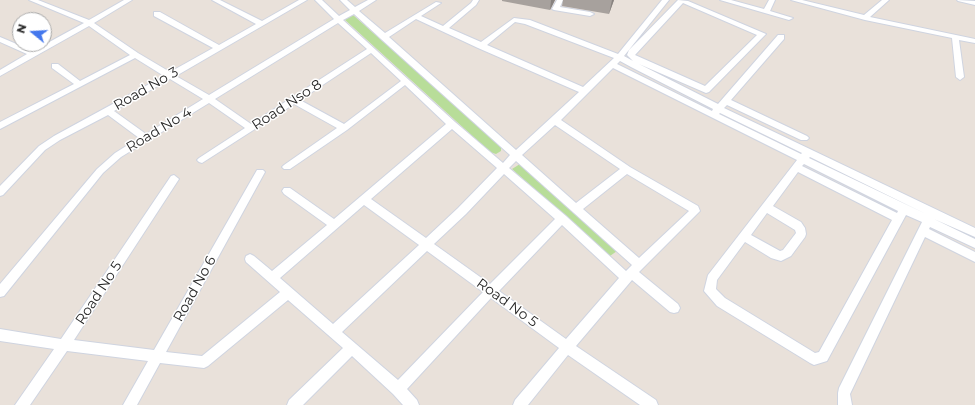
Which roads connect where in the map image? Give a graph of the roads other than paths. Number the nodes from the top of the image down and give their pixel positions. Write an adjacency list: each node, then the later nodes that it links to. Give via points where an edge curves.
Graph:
1 (32, 0): 26 (street)
2 (128, 0): 26 (street)
3 (215, 0): 27 (street)
4 (318, 0): 25 (street)
5 (343, 0): 18 (street)
6 (373, 0): 18 (street, Road No 4)
7 (476, 0): 28 (street)
8 (560, 0): 21 (street, via 556,9)
9 (666, 0): 39 (street)
10 (724, 0): 19 (street)
11 (772, 0): 19 (street)
12 (794, 0): 24 (street)
13 (886, 0): 24 (street)
14 (960, 0): 17 (street)
15 (298, 1): 27 (street, Road No 3)
16 (438, 3): 22 (street)
17 (975, 3)
18 (354, 11): 25 (street, Road No 4); 30 (street)
19 (766, 12): 23 (street)
20 (157, 14): 35 (street)
21 (590, 14)
22 (415, 16): 28 (street); 30 (street)
23 (788, 18)
24 (865, 18): 29 (street)
25 (339, 19): 36 (street); 50 (street, Road No 4)
26 (89, 22): 37 (street); 38 (street)
27 (262, 24): 35 (street, Road No 3)
28 (443, 29): 34 (street)
29 (954, 36): 33 (street); 46 (street)
30 (384, 37): 61 (street)
31 (781, 37): 52 (street)
32 (0, 39): 37 (street)
33 (975, 41)
34 (481, 46): 39 (street, via 514,20 519,20); 49 (street)
35 (219, 48): 45 (street, Road No 3)
36 (372, 49): 47 (street); 51 (street, Road Nso 8)
37 (33, 54): 44 (street)
38 (135, 55): 45 (street); 48 (street)
39 (615, 60): 40 (street); 43 (street); 49 (street)
40 (636, 62): 42 (street); 42 (street, via 631,55 632,52 681,1 762,34 706,90); 43 (street)
41 (54, 66): 48 (street)
42 (648, 68): 52 (street)
43 (626, 71): 52 (street)
44 (0, 73)
45 (171, 75): 50 (street); 53 (street, Road No 3)
46 (960, 77)
47 (406, 81): 55 (street); 58 (street)
48 (79, 84): 56 (street)
49 (584, 91): 54 (street)
50 (209, 99): 57 (street); 59 (street, Road No 4)
51 (294, 100): 57 (street, Road Nso 8); 58 (street)
52 (719, 108): 60 (street); 62 (street)
53 (108, 111): 59 (street); 70 (street, Road No 3, via 49,143)
54 (555, 120): 61 (street); 66 (street)
55 (452, 124): 65 (street); 71 (street)
56 (0, 126)
57 (251, 128): 63 (street, Road Nso 8)
58 (344, 128): 64 (street)
59 (144, 138): 87 (street, Road No 4, via 100,171)
60 (804, 138)
61 (516, 154): 65 (street); 73 (street)
62 (802, 159): 72 (street); 74 (street); 76 (street)
63 (202, 160)
64 (287, 167)
65 (504, 168): 75 (street); 80 (street)
66 (626, 169): 73 (street); 84 (street, via 695,211)
67 (260, 172): 95 (street, Road No 6)
68 (174, 179): 92 (street, Road No 5)
69 (287, 191): 77 (street)
70 (0, 192)
71 (364, 199): 77 (street); 80 (street, Road No 5)
72 (766, 206): 79 (street); 79 (street, via 797,225 801,234 787,253 781,256)
73 (577, 208): 84 (street)
74 (902, 214): 76 (street); 79 (street, via 823,357 814,359 721,302 710,291 712,278)
75 (562, 219): 84 (street); 86 (street)
76 (928, 221): 78 (street); 81 (street); 82 (street); 103 (street, via 844,393)
77 (334, 225): 85 (street)
78 (975, 233)
79 (744, 236)
80 (426, 244): 86 (street, Road No 5); 90 (street)
81 (975, 244)
82 (975, 257)
83 (250, 258): 85 (street)
84 (632, 272): 89 (street); 93 (street)
85 (272, 278): 88 (street)
86 (491, 291): 93 (street, Road No 5); 96 (street)
87 (0, 292)
88 (288, 292): 90 (street); 95 (street, via 204,362)
89 (674, 308)
90 (333, 332): 94 (street)
91 (0, 335): 92 (street)
92 (64, 345): 95 (street); 97 (street, Road No 5)
93 (567, 347): 101 (street); 102 (street, Road No 5)
94 (352, 348): 96 (street); 99 (street)
95 (158, 356): 98 (street, Road No 6)
96 (398, 389): 100 (street)
97 (22, 405)
98 (130, 405)
99 (294, 405)
100 (412, 405)
101 (520, 405)
102 (651, 405)
103 (845, 405)

